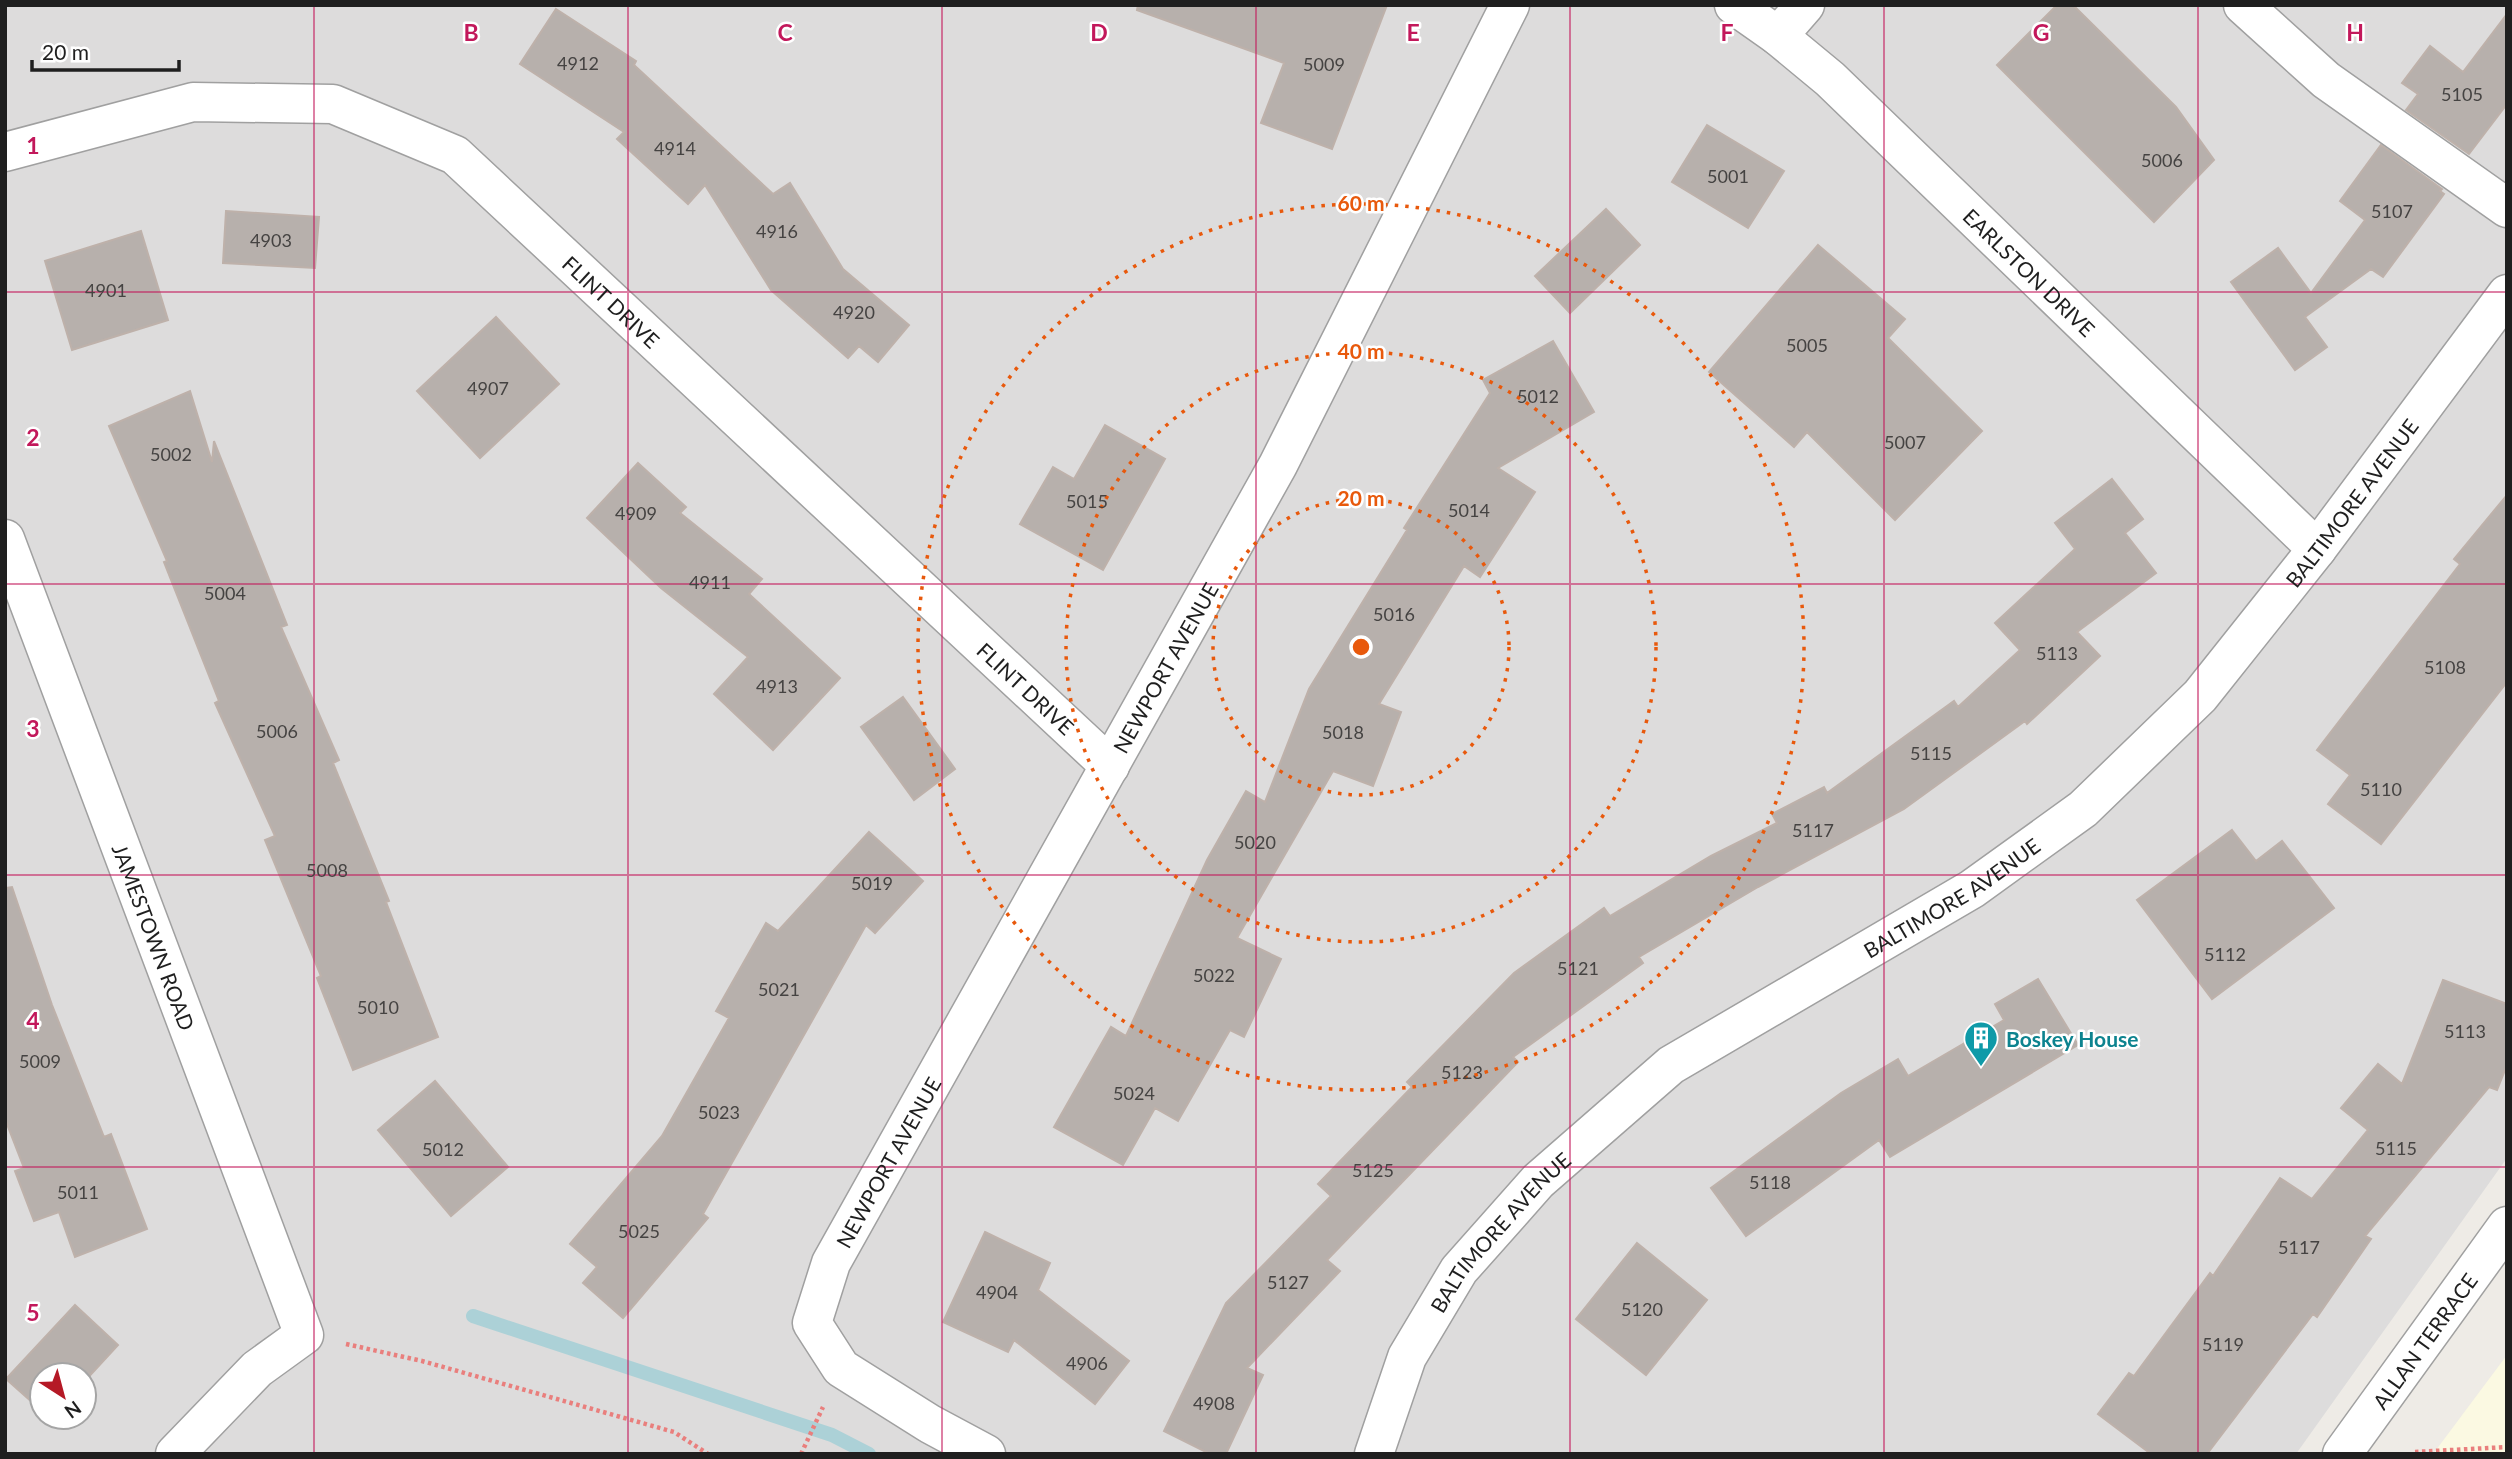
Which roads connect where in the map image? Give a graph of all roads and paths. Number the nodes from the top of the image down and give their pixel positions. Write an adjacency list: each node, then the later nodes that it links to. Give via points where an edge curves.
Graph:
1 (1510, 5): 11 (street, NEWPORT AVENUE, via 1278,465)
2 (1734, 5): 5 (street, EARLSTON DRIVE)
3 (1805, 5): 5 (street)
4 (2243, 5): 7 (street, via 2326,80)
5 (1778, 36): 10 (street, EARLSTON DRIVE, via 1830,79)
6 (5, 152): 11 (street, FLINT DRIVE, via 192,102 333,104 455,155)
7 (2507, 208)
8 (2507, 294): 10 (street, BALTIMORE AVENUE)
9 (5, 539): 13 (street, JAMESTOWN ROAD)
10 (2317, 549): 21 (street, BALTIMORE AVENUE, via 2200,696 2082,808 1972,889 1671,1065 1538,1181 1459,1270 1407,1357)
11 (1110, 765): 20 (street, NEWPORT AVENUE, via 831,1263 812,1323 841,1368)
12 (2507, 1226): 22 (street, ALLAN TERRACE)
13 (304, 1335): 17 (street, via 257,1369); 18 (path, via 422,1361 674,1433)
14 (825, 1402): 19 (path)
15 (2507, 1447): 16 (path)
16 (2415, 1452)
17 (175, 1454)
18 (708, 1454)
19 (801, 1454)
20 (986, 1454)
21 (1374, 1454)
22 (2342, 1454)

